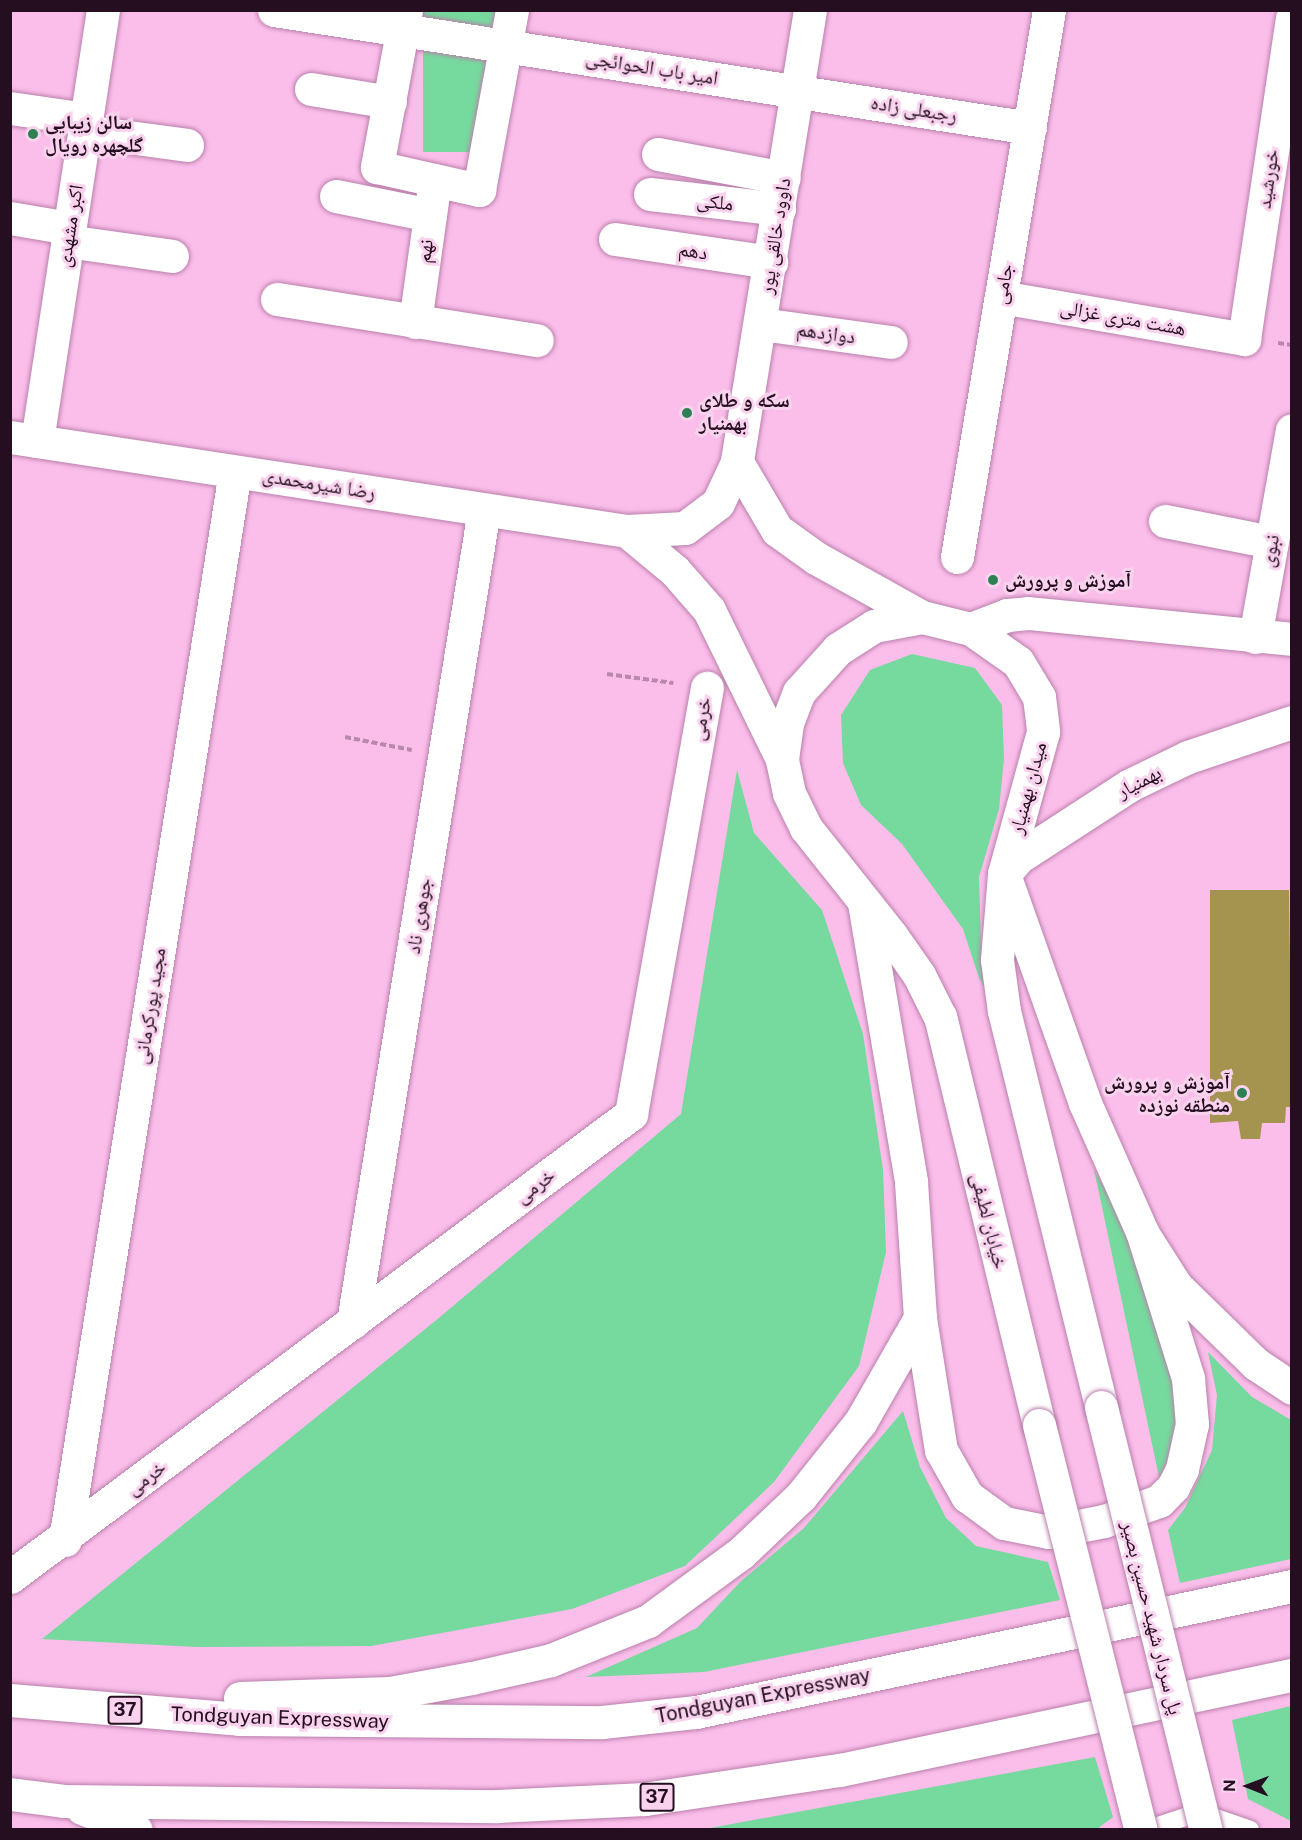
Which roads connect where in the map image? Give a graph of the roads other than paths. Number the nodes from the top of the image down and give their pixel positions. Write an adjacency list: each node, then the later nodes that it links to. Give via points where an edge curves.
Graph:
1 (103, 10): 13 (main road, اکبر مشهدی)
2 (274, 10): 7 (main road)
3 (512, 10): 8 (main road)
4 (810, 10): 10 (main road, داوود خالقی پور)
5 (1049, 10): 14 (main road, جامی)
6 (1292, 19): 31 (main road, خورشید)
7 (404, 20): 8 (main road, امیر باب الحوائجی); 11 (main road)
8 (506, 46): 10 (main road, امیر باب الحوائجی); 17 (main road, via 479,190)
9 (311, 89): 11 (main road)
10 (798, 90): 14 (main road, رجبعلی زاده); 19 (main road, داوود خالقی پور)
11 (390, 102): 17 (main road, via 377,167)
12 (10, 108): 13 (main road)
13 (85, 125): 15 (main road); 23 (main road, اکبر مشهدی)
14 (1030, 128): 27 (main road, جامی)
15 (187, 145)
16 (658, 154): 19 (main road)
17 (435, 180): 21 (main road, نهم)
18 (650, 194): 19 (main road, ملکی)
19 (782, 194): 26 (main road, داوود خالقی پور)
20 (336, 196): 21 (main road)
21 (430, 214): 29 (main road, نهم)
22 (10, 218): 23 (main road)
23 (68, 235): 25 (main road); 35 (main road, اکبر مشهدی)
24 (615, 239): 26 (main road, دهم)
25 (172, 256)
26 (771, 262): 30 (main road, داوود خالقی پور)
27 (1001, 297): 31 (main road, هشت متری غزالی); 42 (main road, جامی)
28 (277, 299): 29 (main road)
29 (415, 322): 32 (main road)
30 (761, 324): 33 (main road, دوازدهم); 36 (main road, داوود خالقی پور)
31 (1244, 339)
32 (537, 340)
33 (891, 342)
34 (1292, 430): 41 (main road, نبوی)
35 (24, 439): 37 (main road, رضا شیرمحمدی)
36 (737, 462): 40 (main road, داوود خالقی پور, via 718,503 694,522 662,532); 43 (main road, via 777,530 816,558)
37 (235, 472): 38 (main road, رضا شیرمحمدی); 58 (main road, مجید پورکرمانی)
38 (484, 510): 40 (main road, رضا شیرمحمدی); 55 (main road, جوهری ناد)
39 (1165, 521): 41 (main road)
40 (627, 531): 49 (main road, via 675,571 709,610)
41 (1271, 542): 45 (main road, نبوی)
42 (957, 557)
43 (922, 617): 44 (main road, میدان بهمنیار); 49 (main road, میدان بهمنیار, via 874,626 838,649 799,692 787,723)
44 (971, 629): 45 (main road, via 1007,615 1028,614); 50 (main road, میدان بهمنیار, via 1018,662 1039,697 1043,732)
45 (1255, 637): 46 (main road)
46 (1292, 639)
47 (707, 688): 55 (main road, خرمی, via 631,1114)
48 (1292, 722): 50 (main road, بهمنیار, via 1188,757 1130,785 1019,857)
49 (782, 759): 51 (main road, میدان بهمنیار, via 789,793 806,828)
50 (1004, 874): 53 (main road, via 1084,1103); 57 (main road, میدان بهمنیار, via 997,960 1004,1011)
51 (864, 903): 52 (main road, میدان بهمنیار, via 919,975); 54 (main road, via 911,1182)
52 (940, 1017): 66 (main road, خیابان لطیفی, bridge)
53 (1143, 1234): 54 (main road, via 1188,1378 1192,1424 1182,1469 1173,1487 1159,1501 1104,1521 1049,1532 1004,1523 985,1511 967,1496 941,1450); 56 (main road, via 1176,1286 1256,1364)
54 (920, 1318): 62 (main road, via 861,1421 801,1496 741,1553 683,1598 648,1621 609,1638 550,1660 390,1693)
55 (353, 1322): 58 (main road, خرمی)
56 (1292, 1388)
57 (1101, 1407): 68 (main road, پل سردار شهید حسین بصیر, bridge)
58 (65, 1540): 59 (main road, خرمی)
59 (10, 1577)
60 (1292, 1586): 62 (main road, Tondguyan Expressway / 37, via 696,1712 602,1722 238,1719)
61 (1292, 1675): 64 (main road, 37, via 840,1770 645,1799 497,1806)
62 (10, 1700)
63 (10, 1794): 64 (main road, 37)
64 (64, 1801): 65 (main road)
65 (136, 1830)
66 (1141, 1830)
67 (1146, 1830): 69 (lane, via 1185,1816 1216,1818)
68 (1206, 1830)
69 (1250, 1830)

